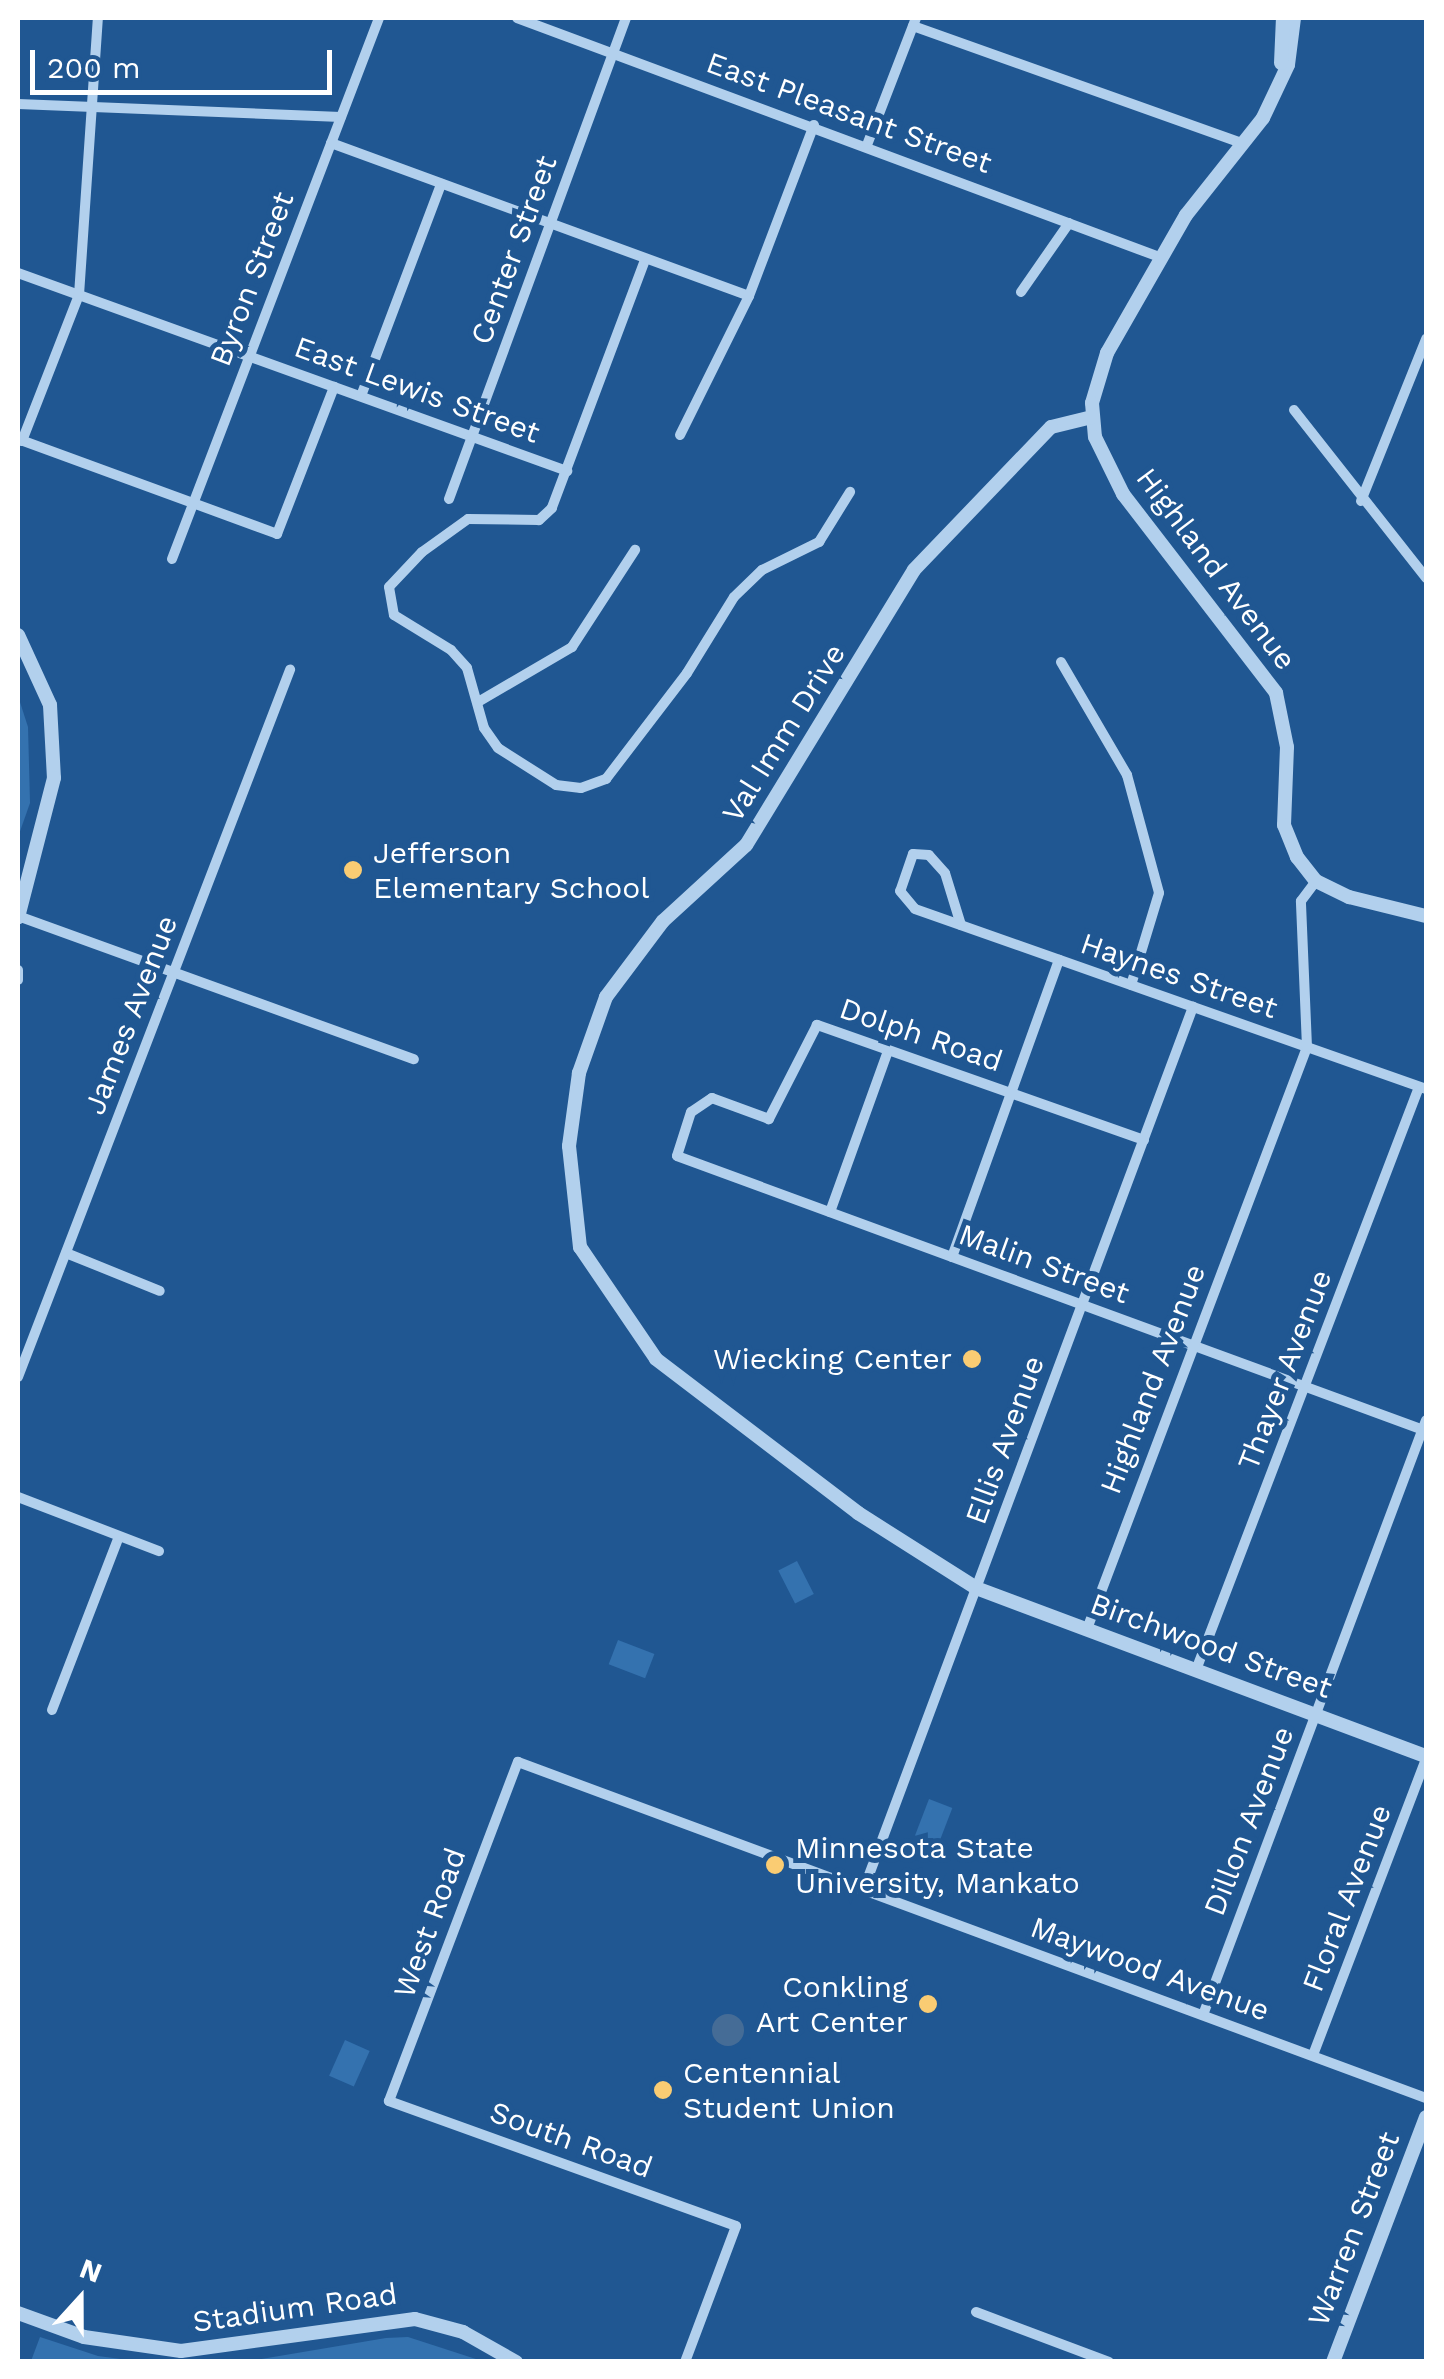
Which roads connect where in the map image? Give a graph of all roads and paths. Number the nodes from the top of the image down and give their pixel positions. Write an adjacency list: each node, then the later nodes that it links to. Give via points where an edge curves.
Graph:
1 (98, 18): 11 (street)
2 (379, 18): 12 (street, Byron Street)
3 (517, 18): 8 (street, East Pleasant Street)
4 (626, 18): 8 (street, Center Street)
5 (1283, 18): 9 (street, Highland Avenue)
6 (1294, 18): 9 (street, Highland Avenue)
7 (914, 22): 15 (street); 16 (street)
8 (614, 52): 13 (street, East Pleasant Street); 19 (street, Center Street)
9 (1279, 83): 15 (street, Highland Avenue)
10 (18, 104): 11 (street)
11 (94, 108): 12 (street); 24 (street)
12 (341, 117): 14 (street, Byron Street)
13 (814, 124): 16 (street, East Pleasant Street); 25 (street)
14 (331, 143): 17 (street); 27 (street, Byron Street)
15 (1244, 144): 20 (street, Highland Avenue, via 1186,215)
16 (867, 145): 18 (street, East Pleasant Street)
17 (440, 184): 19 (street); 29 (street)
18 (1069, 222): 20 (street, East Pleasant Street); 23 (street)
19 (550, 224): 21 (street); 33 (street, Center Street)
20 (1162, 258): 31 (street, Highland Avenue, via 1097,377)
21 (645, 260): 25 (street); 35 (street)
22 (18, 273): 24 (street, East Lewis Street)
23 (1021, 292)
24 (79, 295): 27 (street, East Lewis Street); 34 (street)
25 (749, 296): 32 (street)
26 (1426, 339): 38 (street)
27 (249, 356): 28 (street, East Lewis Street); 39 (street, Byron Street)
28 (334, 387): 29 (street, East Lewis Street); 39 (street, via 277,534)
29 (360, 396): 33 (street, East Lewis Street)
30 (1294, 410): 38 (street)
31 (1092, 418): 47 (street, Highland Avenue, via 1106,468 1276,693 1287,747 1284,825); 76 (street, Val Imm Drive, via 1051,427 914,570 746,845 663,921 606,997 579,1073 569,1146 580,1248 656,1359 858,1513)
32 (680, 434)
33 (473, 437): 35 (street, East Lewis Street); 37 (street, Center Street)
34 (20, 440): 39 (street)
35 (567, 471): 46 (street, via 552,508 539,520 468,520 422,552 389,587 394,615 460,657)
36 (850, 492): 46 (street, via 820,542 762,570 734,597 687,673 606,780 568,788 543,779 490,739)
37 (449, 499)
38 (1361, 501): 42 (street)
39 (192, 505): 41 (street, Byron Street)
40 (635, 550): 46 (street, via 572,647)
41 (172, 559)
42 (1426, 578)
43 (18, 635): 48 (street, via 50,705 54,778)
44 (1061, 662): 55 (street, via 1128,775 1158,893)
45 (290, 670): 53 (street, James Avenue)
46 (478, 702)
47 (1316, 881): 49 (street, via 1349,897); 57 (street, Highland Avenue, via 1301,901)
48 (18, 916): 53 (street)
49 (1426, 916)
50 (960, 925): 50 (street, Haynes Street, via 945,873 914,854 901,874 900,891 915,909); 51 (street, Haynes Street)
51 (1060, 960): 55 (street, Haynes Street); 61 (street)
52 (18, 970): 54 (street)
53 (175, 971): 59 (street); 65 (street, James Avenue)
54 (18, 980)
55 (1131, 985): 56 (street, Haynes Street)
56 (1193, 1007): 57 (street, Haynes Street); 63 (street, Ellis Avenue)
57 (1307, 1047): 60 (street, Haynes Street); 69 (street, Highland Avenue)
58 (888, 1051): 61 (street, Dolph Road); 62 (street, Dolph Road, via 817,1025 769,1119 712,1098); 64 (street)
59 (414, 1060)
60 (1423, 1088): 71 (street, Thayer Avenue)
61 (1010, 1092): 63 (street, Dolph Road); 66 (street)
62 (688, 1123): 64 (street, Malin Street, via 677,1156)
63 (1144, 1140): 68 (street, Ellis Avenue)
64 (830, 1212): 66 (street, Malin Street)
65 (66, 1254): 67 (street); 70 (street, James Avenue)
66 (952, 1257): 68 (street, Malin Street)
67 (160, 1291)
68 (1082, 1305): 69 (street, Malin Street); 76 (street, Ellis Avenue)
69 (1194, 1346): 71 (street, Malin Street); 77 (street, Highland Avenue)
70 (18, 1377)
71 (1306, 1387): 72 (street, Malin Street); 78 (street, Thayer Avenue)
72 (1425, 1427): 80 (street, Dillon Avenue)
73 (18, 1497): 74 (street)
74 (120, 1536): 75 (street); 79 (street)
75 (158, 1551)
76 (976, 1588): 77 (street, Birchwood Street); 83 (street, Ellis Avenue)
77 (1086, 1629): 78 (street, Birchwood Street)
78 (1196, 1670): 80 (street, Birchwood Street)
79 (52, 1710)
80 (1316, 1715): 81 (street, Birchwood Street); 84 (street, Dillon Avenue)
81 (1426, 1758): 85 (street, Floral Avenue)
82 (518, 1762): 83 (street, Maywood Avenue); 87 (street, West Road)
83 (863, 1891): 84 (street, Maywood Avenue)
84 (1203, 2015): 85 (street, Maywood Avenue)
85 (1314, 2055): 86 (street, Maywood Avenue)
86 (1426, 2098)
87 (390, 2101): 92 (street, South Road, via 736,2226)
88 (1426, 2117): 94 (street, Warren Street)
89 (976, 2312): 93 (street)
90 (18, 2313): 91 (street, Stadium Road, via 84,2336 181,2351 415,2319 463,2332)
91 (516, 2362)
92 (685, 2362)
93 (1109, 2362)
94 (1333, 2362)

